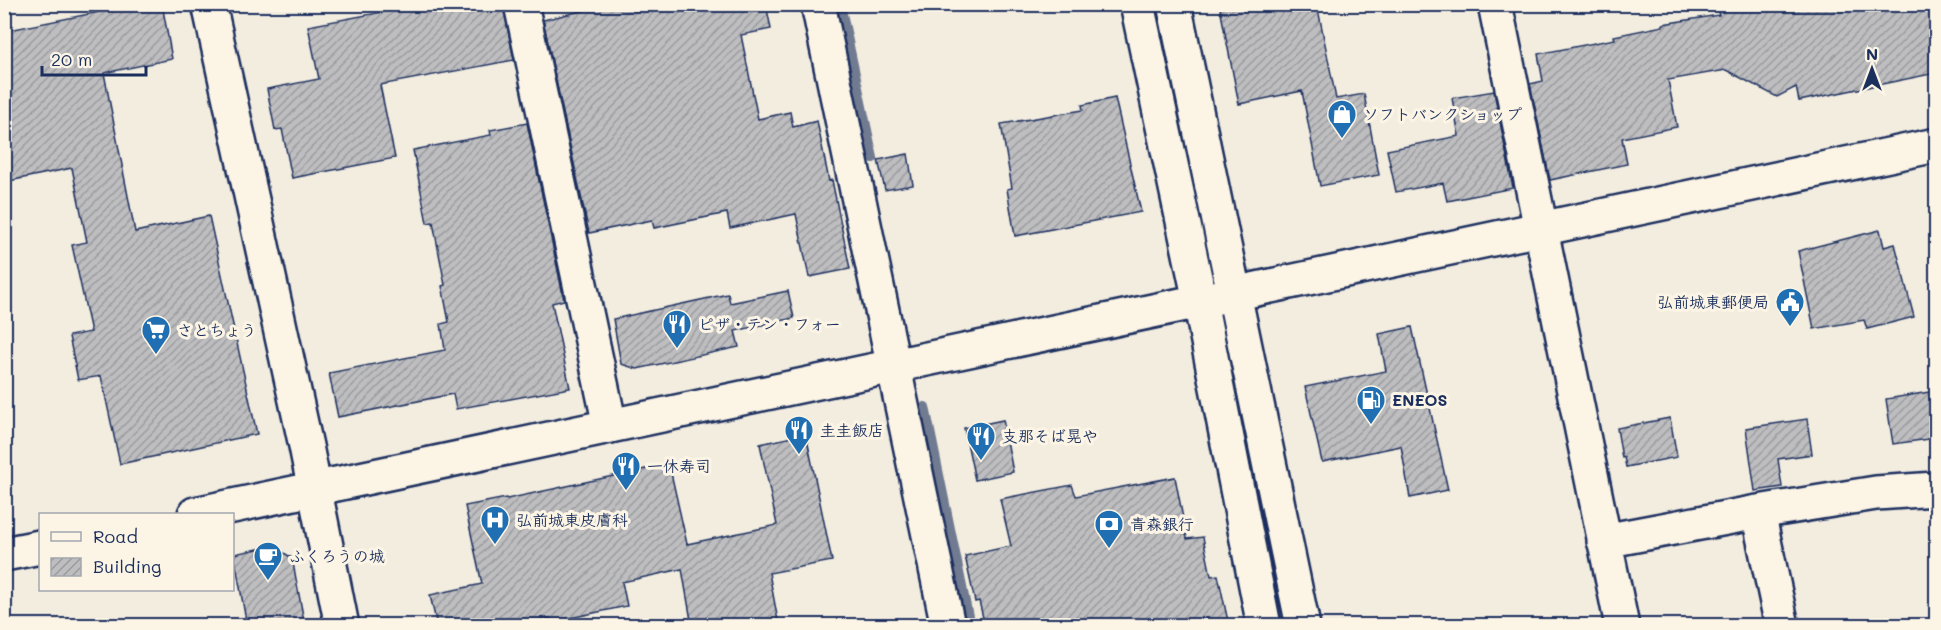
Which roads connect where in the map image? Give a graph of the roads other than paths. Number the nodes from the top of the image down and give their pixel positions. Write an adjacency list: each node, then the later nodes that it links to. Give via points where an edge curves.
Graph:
1 (209, 4): 14 (street)
2 (818, 4): 11 (street)
3 (1137, 4): 10 (street)
4 (1174, 4): 9 (street)
5 (1495, 4): 8 (street)
6 (523, 5): 12 (street)
7 (1936, 145): 8 (street)
8 (1539, 228): 9 (street); 17 (street)
9 (1234, 294): 10 (street); 23 (street)
10 (1200, 301): 11 (street); 22 (street)
11 (894, 367): 12 (street); 21 (street)
12 (610, 426): 14 (street)
13 (1936, 489): 15 (street, via 1876,493)
14 (315, 491): 16 (street); 20 (street)
15 (1758, 512): 17 (street); 25 (street)
16 (200, 513)
17 (1604, 541): 24 (street)
18 (39, 547): 19 (street)
19 (4, 554)
20 (342, 626)
21 (948, 626)
22 (1264, 626)
23 (1303, 626)
24 (1622, 626)
25 (1782, 626)

